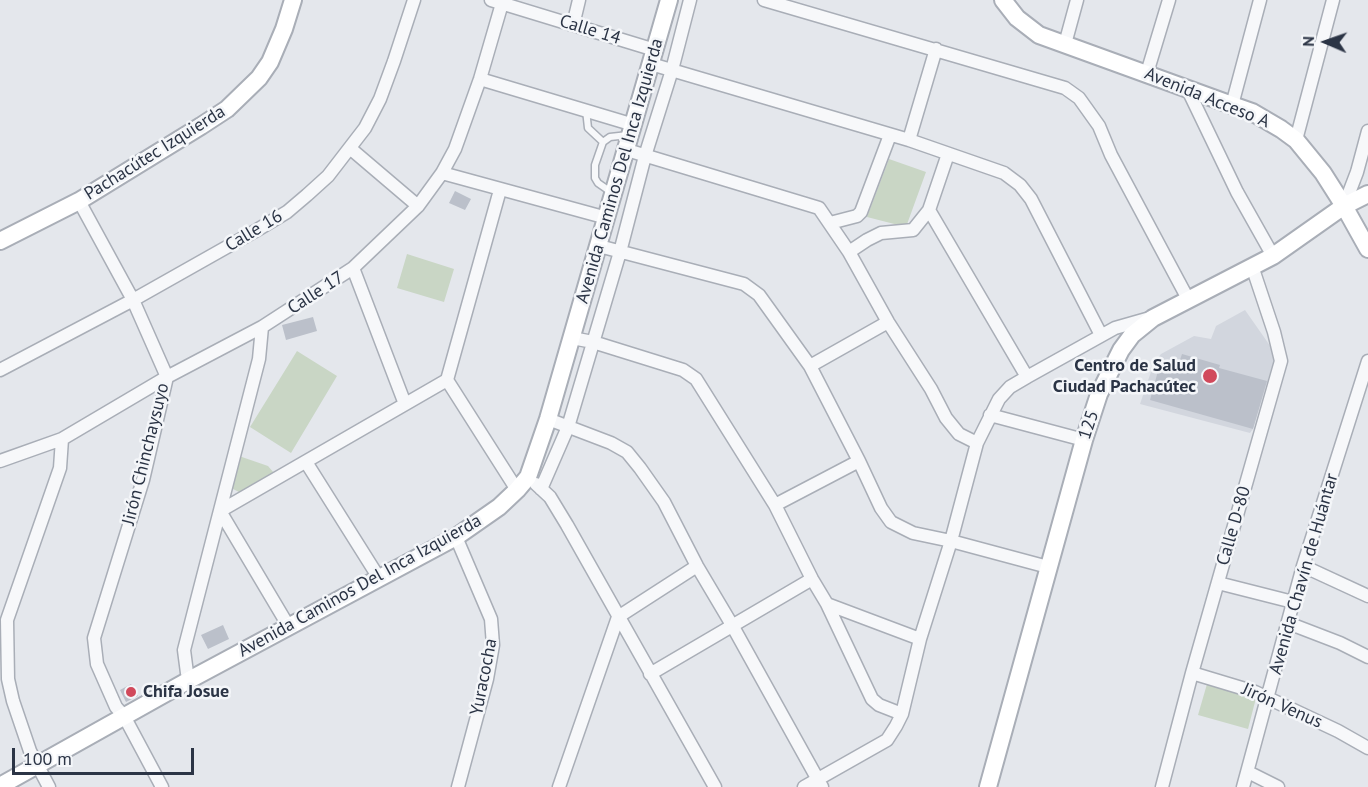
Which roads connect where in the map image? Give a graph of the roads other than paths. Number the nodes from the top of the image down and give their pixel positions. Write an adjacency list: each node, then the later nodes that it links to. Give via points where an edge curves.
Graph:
1 (293, 0): 36 (main road, Pachacútec Izquierda, via 270,62 244,93 201,126)
2 (414, 0): 29 (street, Calle 16, via 380,99)
3 (579, 0): 13 (street)
4 (669, 0): 16 (main road, Avenida Caminos Del Inca Izquierda)
5 (690, 0): 17 (street)
6 (764, 0): 15 (street)
7 (1003, 0): 14 (main road, Avenida Acceso A, via 1027,27)
8 (1077, 0): 14 (street)
9 (1169, 0): 18 (street)
10 (1260, 0): 21 (street)
11 (1333, 0): 27 (street)
12 (499, 1): 13 (street, Calle 14); 19 (street, Calle 17)
13 (573, 25): 16 (street, Calle 14)
14 (1065, 44): 18 (main road, Avenida Acceso A)
15 (936, 49): 26 (street); 50 (street, via 1065,88 1079,98 1099,126)
16 (653, 57): 17 (street, Calle 14); 25 (main road, Avenida Caminos Del Inca Izquierda)
17 (672, 70): 24 (street, Calle 14); 31 (street)
18 (1147, 73): 20 (main road, Avenida Acceso A)
19 (480, 79): 22 (street); 32 (street, Calle 17)
20 (1187, 88): 21 (main road, Avenida Acceso A); 47 (street, via 1237,192)
21 (1232, 105): 27 (main road, Avenida Acceso A, via 1267,120)
22 (586, 110): 25 (street); 28 (lane, via 588,128)
23 (1368, 131): 38 (street)
24 (890, 135): 26 (street, Calle 14); 41 (street, via 861,212)
25 (630, 136): 28 (lane, via 610,137); 31 (street); 35 (main road, Avenida Caminos Del Inca Izquierda)
26 (909, 140): 30 (street, Calle 14)
27 (1296, 140): 38 (main road, Avenida Acceso A)
28 (603, 142): 35 (lane, via 595,178)
29 (351, 149): 37 (street); 51 (street, Calle 16, via 328,176 287,212)
30 (948, 154): 39 (street); 55 (street, Calle 14, via 1004,173 1020,185 1040,215)
31 (645, 156): 41 (street, via 819,208); 45 (street)
32 (442, 173): 33 (street); 37 (street, Calle 17)
33 (500, 190): 40 (street); 63 (street)
34 (1368, 194): 38 (main road, 125)
35 (614, 195): 40 (main road, Avenida Caminos Del Inca Izquierda)
36 (79, 201): 42 (main road, Pachacútec Izquierda); 51 (street, Jirón Chinchaysuyo)
37 (418, 206): 49 (street, Calle 17)
38 (1344, 206): 44 (main road, Avenida Acceso A); 47 (main road, 125)
39 (929, 210): 46 (street, via 912,230 881,234); 62 (street)
40 (607, 218): 43 (main road, Avenida Caminos Del Inca Izquierda)
41 (830, 223): 46 (street)
42 (0, 241)
43 (599, 246): 45 (street); 56 (main road, Avenida Caminos Del Inca Izquierda)
44 (1368, 249)
45 (620, 252): 57 (street); 59 (street, via 744,284 759,295)
46 (849, 252): 53 (street)
47 (1273, 255): 48 (main road, 125)
48 (1252, 266): 50 (main road, 125); 85 (street, Calle D-80, via 1281,362)
49 (353, 268): 54 (street, Calle 17); 64 (street)
50 (1188, 299): 52 (main road, 125)
51 (133, 300): 60 (street, Calle 16); 61 (street, Jirón Chinchaysuyo)
52 (1153, 318): 55 (street); 69 (main road, 125, via 1121,350 1099,394)
53 (888, 322): 59 (street); 70 (street, via 946,418 959,434)
54 (262, 327): 61 (street, Calle 17); 77 (street, via 259,359)
55 (1101, 335): 62 (street)
56 (572, 338): 57 (street); 66 (main road, Avenida Caminos Del Inca Izquierda)
57 (593, 342): 67 (street); 76 (street, via 683,370 696,379)
58 (1368, 361): 81 (street, Avenida Chavín de Huántar)
59 (810, 366): 71 (street)
60 (0, 370)
61 (167, 377): 68 (street, Calle 17); 102 (street, Jirón Chinchaysuyo, via 143,480 94,638 97,664)
62 (1026, 377): 65 (street, via 1010,387)
63 (447, 380): 64 (street); 74 (street)
64 (405, 404): 73 (street)
65 (990, 415): 69 (street); 70 (street)
66 (548, 419): 67 (street); 74 (main road, Avenida Caminos Del Inca Izquierda)
67 (568, 427): 75 (street); 80 (street, via 627,452 664,502)
68 (62, 439): 72 (street, Calle 17); 90 (street, via 60,468)
69 (1084, 440): 82 (main road, 125)
70 (977, 443): 79 (street)
71 (859, 460): 76 (street); 79 (street, via 891,522 913,533)
72 (0, 461)
73 (306, 462): 77 (street); 83 (street)
74 (523, 484): 75 (street); 78 (main road, Avenida Caminos Del Inca Izquierda, via 499,507)
75 (541, 489): 89 (street, via 567,525)
76 (775, 505): 84 (street)
77 (220, 511): 93 (street); 98 (street, via 184,650)
78 (456, 537): 83 (main road, Avenida Caminos Del Inca Izquierda); 110 (street, Yuracocha, via 491,619 493,645)
79 (951, 541): 82 (street); 94 (street)
80 (697, 566): 89 (street); 92 (street)
81 (1303, 566): 86 (street); 87 (street, Avenida Chavín de Huántar)
82 (1047, 567): 114 (main road, 125)
83 (379, 578): 93 (main road, Avenida Caminos Del Inca Izquierda)
84 (812, 579): 88 (street); 92 (street)
85 (1218, 583): 87 (street); 96 (street, Calle D-80)
86 (1368, 596)
87 (1293, 602): 91 (street, Avenida Chavín de Huántar)
88 (827, 604): 94 (street); 101 (street, via 872,699)
89 (618, 617): 97 (street); 111 (street)
90 (3, 621): 99 (street)
91 (1288, 623): 95 (street); 100 (street, Avenida Chavín de Huántar)
92 (732, 625): 97 (street); 106 (street)
93 (289, 627): 98 (main road, Avenida Caminos Del Inca Izquierda)
94 (920, 639): 101 (street)
95 (1368, 657)
96 (1192, 673): 100 (street, Jirón Venus); 115 (street, Calle D-80)
97 (650, 675): 112 (street)
98 (191, 679): 102 (main road, Avenida Caminos Del Inca Izquierda)
99 (4, 681): 104 (street)
100 (1269, 699): 103 (street, Jirón Venus); 105 (street, Avenida Chavín de Huántar)
101 (902, 714): 106 (street, via 887,740)
102 (123, 716): 104 (main road, Avenida Caminos Del Inca Izquierda); 109 (street, Jirón Chinchaysuyo)
103 (1368, 748)
104 (36, 765): 107 (main road, Avenida Caminos Del Inca Izquierda); 108 (street)
105 (1248, 772): 116 (street, Avenida Chavín de Huántar); 117 (street)
106 (820, 783): 113 (street)
107 (0, 786)
108 (49, 787)
109 (162, 787)
110 (458, 787)
111 (559, 787)
112 (715, 787)
113 (804, 787)
114 (988, 787)
115 (1162, 787)
116 (1243, 787)
117 (1278, 787)

